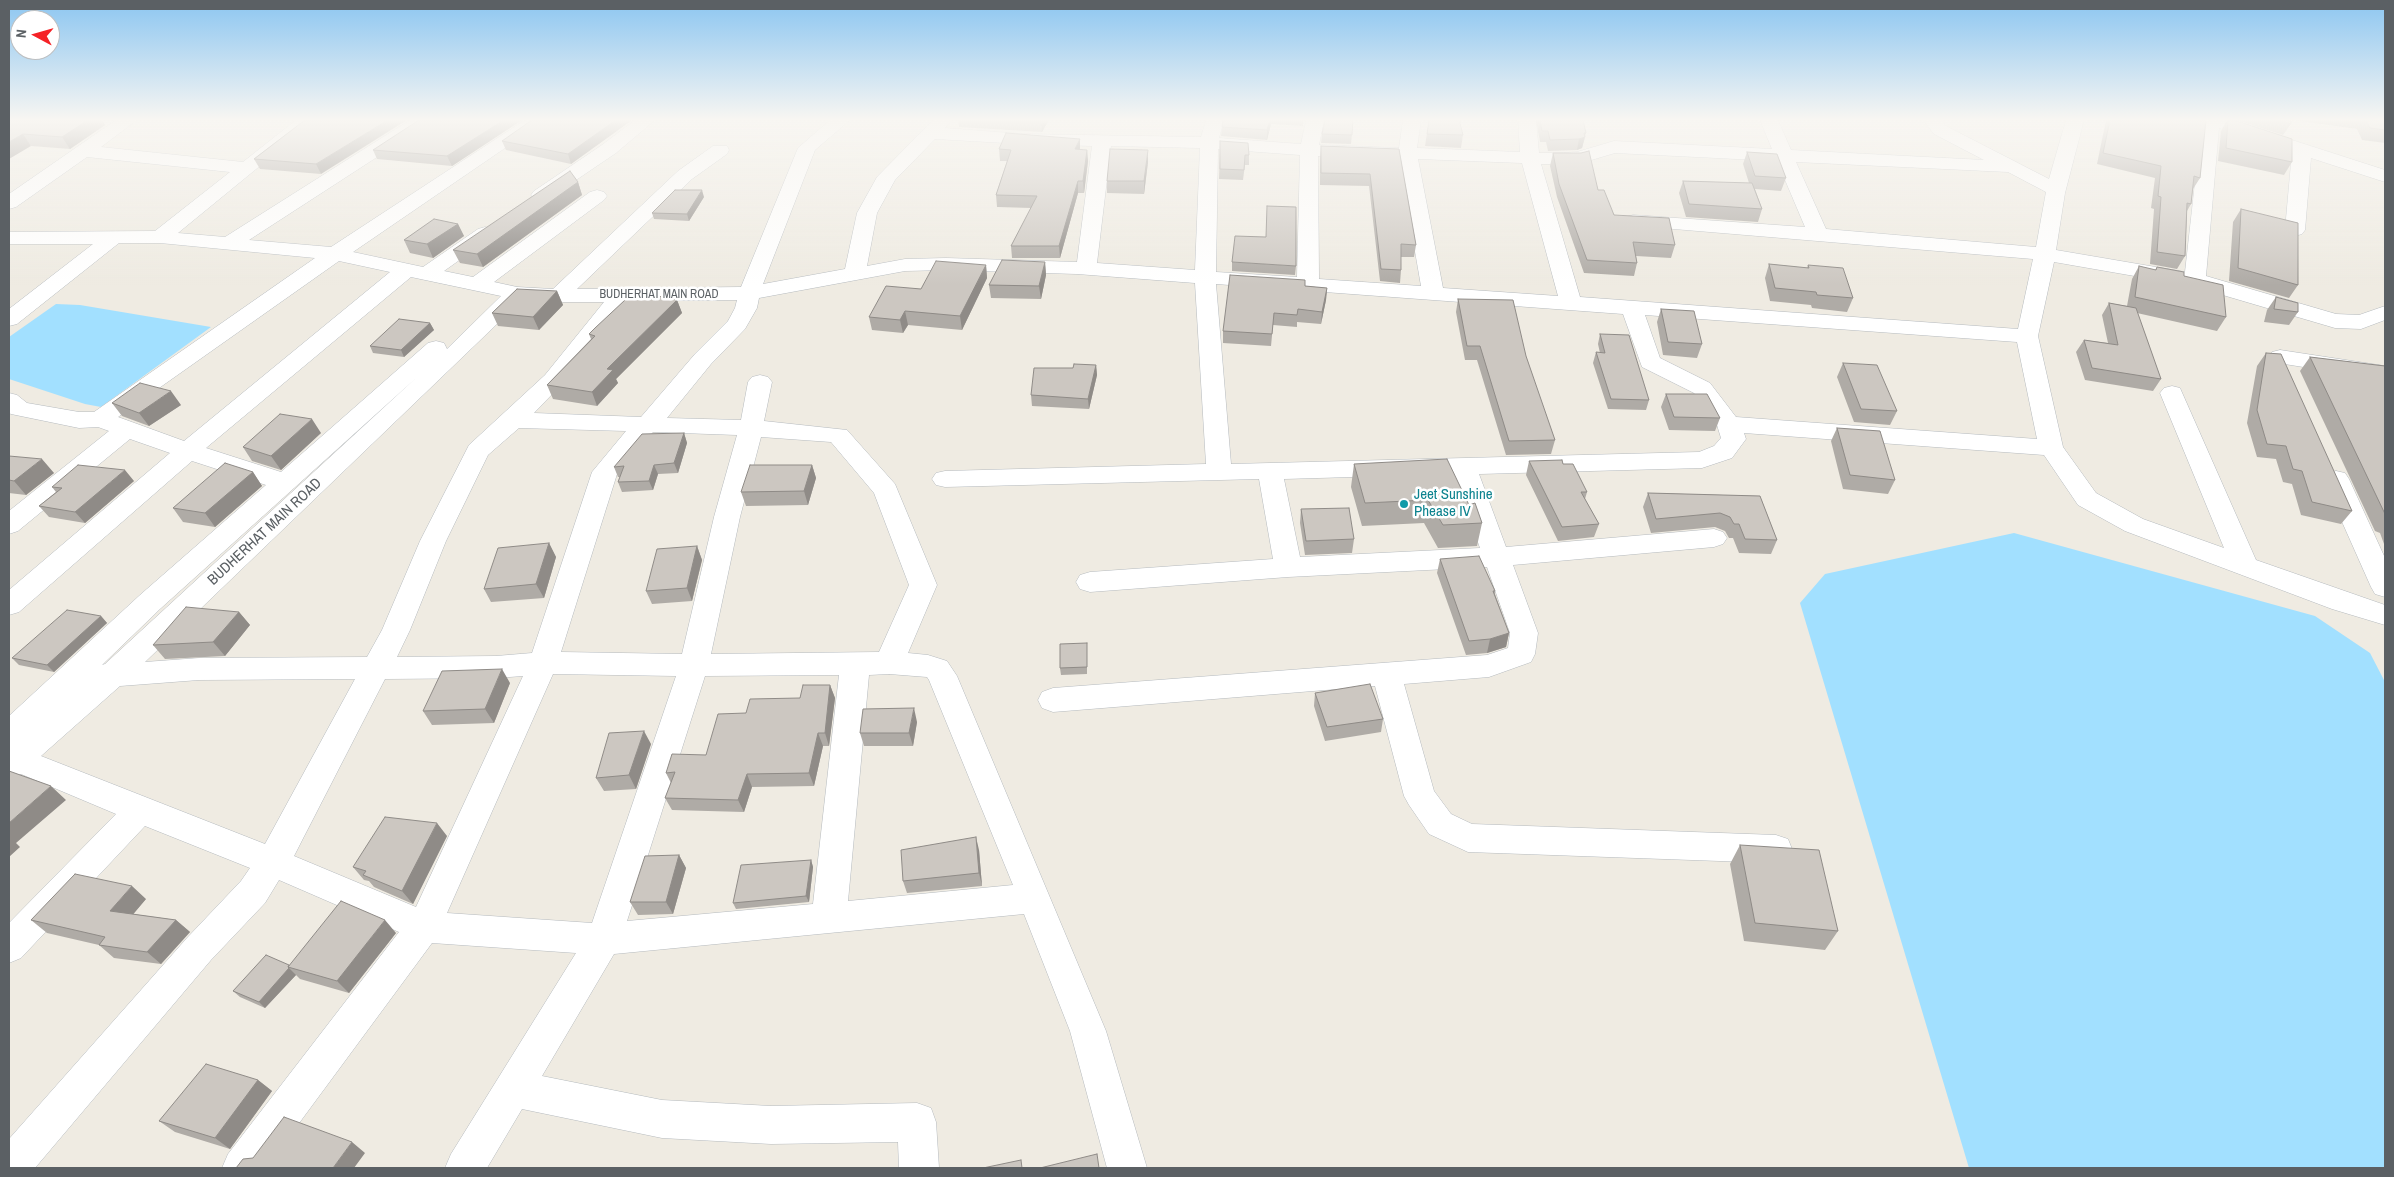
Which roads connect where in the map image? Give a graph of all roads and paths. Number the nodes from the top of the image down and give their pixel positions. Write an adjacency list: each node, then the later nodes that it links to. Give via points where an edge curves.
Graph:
1 (49, 175): 21 (street)
2 (239, 175): 28 (street)
3 (336, 175): 30 (street)
4 (454, 175): 31 (street)
5 (571, 175): 22 (street)
6 (686, 175): 43 (street)
7 (796, 175): 40 (street)
8 (890, 175): 35 (street, via 868,213)
9 (1095, 175): 33 (street)
10 (1208, 175): 36 (street)
11 (1309, 175): 38 (street)
12 (1411, 175): 41 (street)
13 (1535, 175): 44 (street)
14 (1793, 175): 26 (street)
15 (2027, 175): 19 (street)
16 (2060, 175): 19 (street)
17 (2206, 175): 37 (street)
18 (2300, 175): 25 (street)
19 (2056, 190): 32 (street)
20 (597, 196): 39 (street)
21 (9, 203)
22 (529, 203)
23 (1630, 221): 26 (street)
24 (498, 224): 34 (street)
25 (2295, 230)
26 (1818, 234): 32 (street)
27 (114, 237): 28 (street, BUDHERHAT MAIN ROAD); 29 (street, BUDHERHAT MAIN ROAD); 47 (street)
28 (160, 237): 30 (street, BUDHERHAT MAIN ROAD)
29 (9, 238)
30 (230, 243): 31 (street, BUDHERHAT MAIN ROAD)
31 (335, 254): 34 (street, BUDHERHAT MAIN ROAD); 54 (street)
32 (2045, 254): 37 (street); 48 (street)
33 (1086, 269): 35 (street, BUDHERHAT MAIN ROAD, via 946,264 905,265); 36 (street, BUDHERHAT MAIN ROAD)
34 (417, 271): 39 (street, BUDHERHAT MAIN ROAD); 61 (street)
35 (854, 273): 40 (street, BUDHERHAT MAIN ROAD)
36 (1205, 279): 38 (street, BUDHERHAT MAIN ROAD); 65 (street)
37 (2195, 280): 46 (street, via 2335,321 2361,322)
38 (1308, 285): 41 (street, BUDHERHAT MAIN ROAD)
39 (499, 289): 43 (street, BUDHERHAT MAIN ROAD); 67 (street, BUDHERHAT MAIN ROAD); 83 (street, BUDHERHAT MAIN ROAD, via 435,373)
40 (749, 293): 42 (street, BUDHERHAT MAIN ROAD); 57 (street, via 746,308 737,324)
41 (1433, 293): 44 (street, BUDHERHAT MAIN ROAD)
42 (619, 295): 43 (street, BUDHERHAT MAIN ROAD); 55 (street, via 609,313 553,380)
43 (558, 296)
44 (1570, 302): 45 (street, BUDHERHAT MAIN ROAD)
45 (1631, 306): 48 (street, BUDHERHAT MAIN ROAD); 56 (street, via 1650,362 1702,388)
46 (2385, 313)
47 (9, 318)
48 (2027, 336): 60 (street)
49 (2385, 373): 51 (street, via 2280,357)
50 (760, 382): 58 (street)
51 (2292, 383)
52 (2172, 393): 71 (street)
53 (12, 408): 54 (street, via 79,420)
54 (100, 419): 59 (street)
55 (513, 420): 57 (street); 81 (street, via 478,451)
56 (1729, 424): 60 (street); 63 (street, via 1734,439 1723,452 1702,460)
57 (645, 426): 58 (street); 77 (street, via 605,472)
58 (751, 428): 78 (street, via 838,436 886,490 923,585); 80 (street, via 727,517)
59 (127, 429): 61 (street); 68 (street)
60 (2051, 448): 71 (street, via 2087,499 2134,525)
61 (188, 452): 67 (street); 75 (street)
62 (2324, 454): 74 (street)
63 (1464, 466): 64 (street); 70 (street)
64 (1270, 470): 65 (street); 72 (street)
65 (1219, 472): 66 (street)
66 (945, 479)
67 (284, 482): 84 (street, BUDHERHAT MAIN ROAD)
68 (9, 526)
69 (1714, 538): 70 (street)
70 (1497, 557): 72 (street); 82 (street, via 1524,632 1521,654 1489,666)
71 (2244, 564): 76 (street)
72 (1288, 567): 73 (street)
73 (1090, 582)
74 (2385, 587)
75 (9, 605)
76 (2385, 615)
77 (543, 663): 80 (street); 81 (street); 92 (street)
78 (889, 663): 79 (street); 90 (street, via 928,666 937,669 942,676)
79 (856, 664): 80 (street); 91 (street)
80 (694, 665): 93 (street)
81 (376, 668): 83 (street, via 199,669); 89 (street)
82 (1387, 676): 85 (street); 88 (street, via 1420,796 1440,824 1468,838)
83 (110, 677): 84 (street); 86 (street, BUDHERHAT MAIN ROAD)
84 (69, 678): 86 (street, BUDHERHAT MAIN ROAD)
85 (1053, 700)
86 (11, 754): 87 (street)
87 (140, 810): 89 (street); 94 (street)
88 (1805, 850)
89 (274, 862): 92 (street); 96 (street, via 253,892 186,964)
90 (1035, 898): 91 (street); 100 (street, via 1088,1031)
91 (829, 917): 93 (street)
92 (424, 927): 93 (street); 97 (street)
93 (604, 939): 95 (street)
94 (9, 947)
95 (513, 1089): 98 (street); 99 (street, via 662,1119 771,1125 917,1122)
96 (9, 1168)
97 (242, 1168)
98 (465, 1168)
99 (919, 1168)
100 (1127, 1168)

